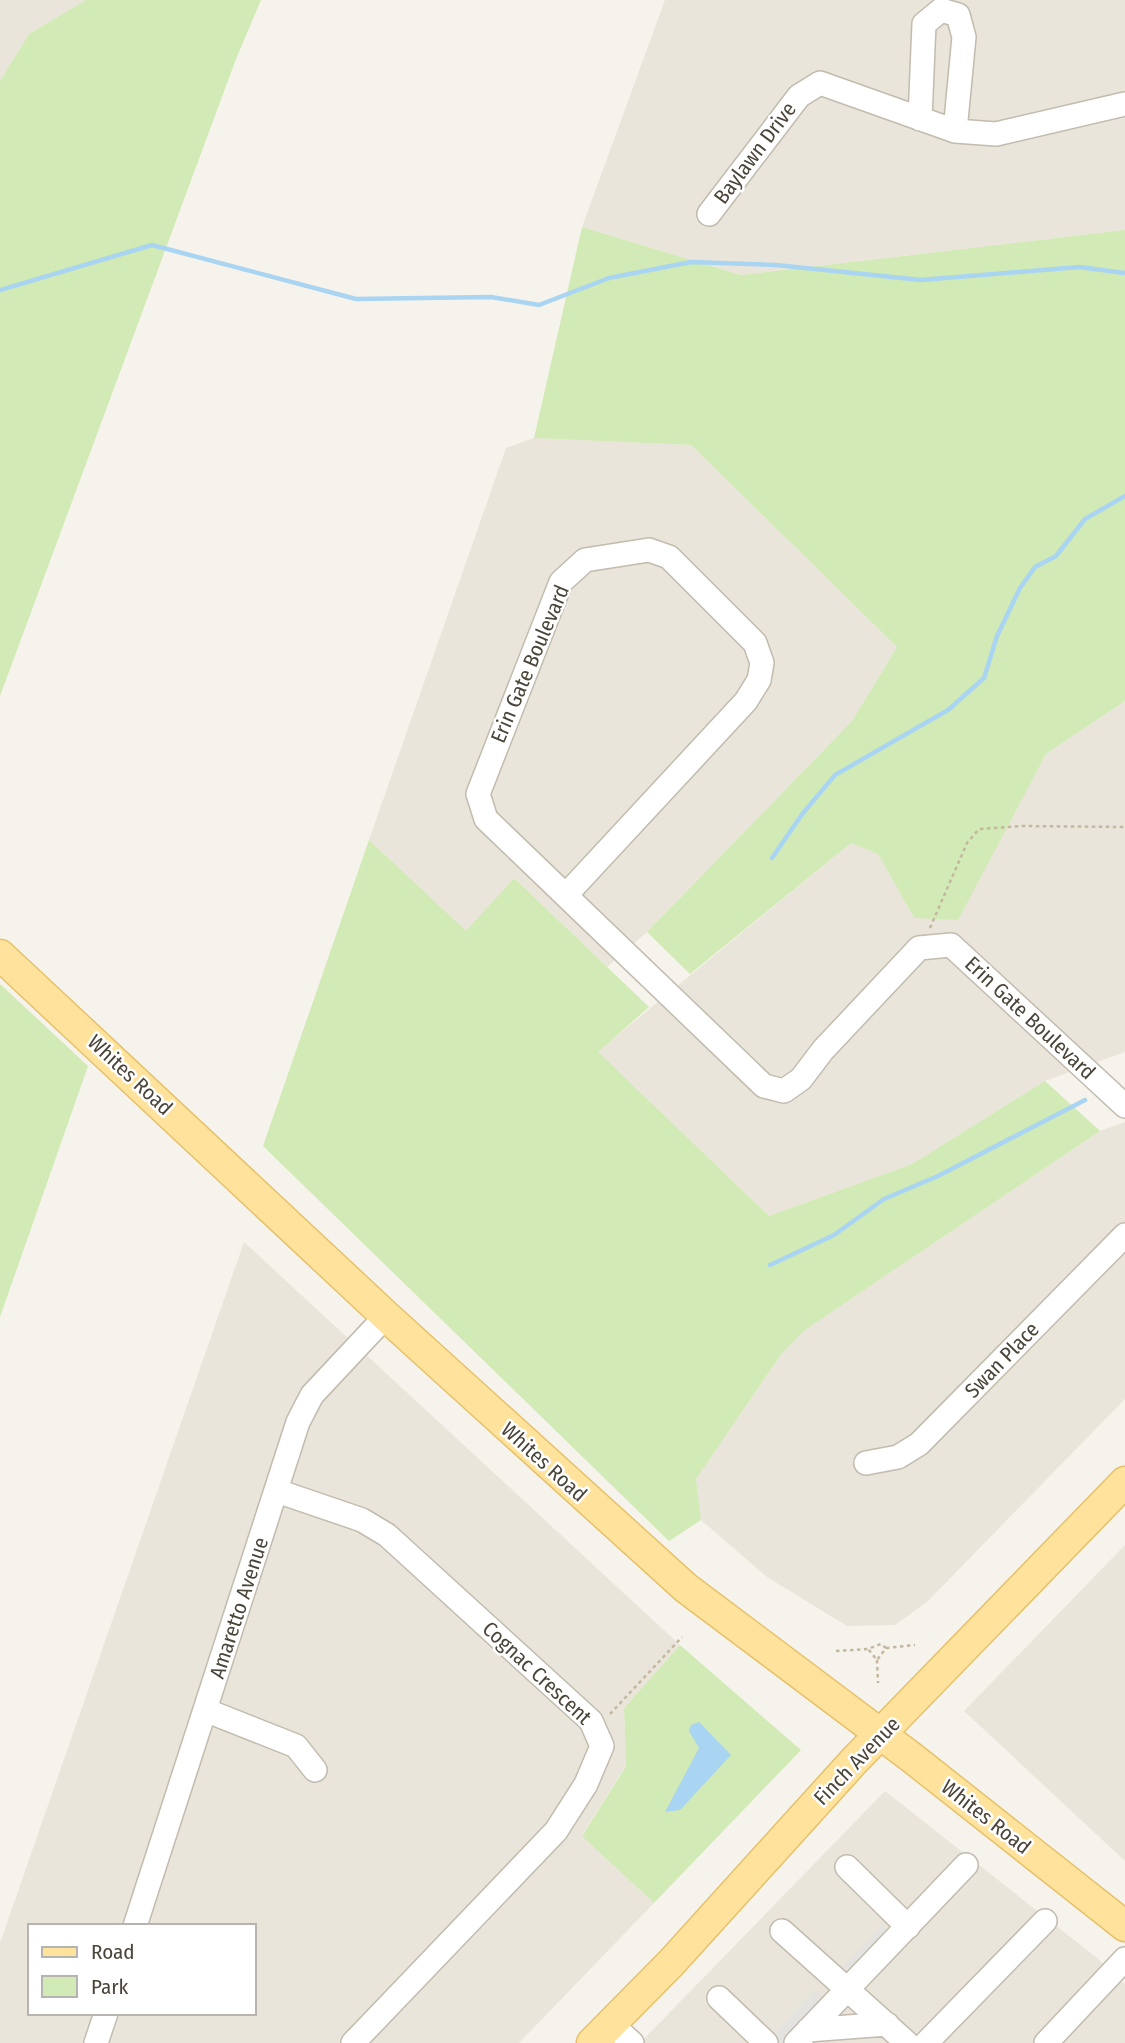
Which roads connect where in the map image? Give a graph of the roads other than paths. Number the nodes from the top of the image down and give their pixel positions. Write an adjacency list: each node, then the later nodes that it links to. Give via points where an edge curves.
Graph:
1 (1125, 104): 3 (street, Baylawn Drive, via 996,134)
2 (920, 119): 3 (street, Baylawn Drive); 3 (street, via 924,23 941,9 958,15 964,37); 4 (street, Baylawn Drive, via 820,83 799,96)
3 (955, 131)
4 (709, 214)
5 (566, 895): 5 (street, Erin Gate Boulevard, via 746,701 759,680 762,663 755,643 669,557 649,550 585,560 561,582 478,794 486,819); 7 (street, Erin Gate Boulevard, via 764,1086 784,1091 801,1079 919,948 951,945)
6 (0, 955): 9 (main road, Whites Road)
7 (1125, 1106)
8 (1125, 1234): 10 (street, Swan Place, via 919,1444 898,1457)
9 (386, 1316): 12 (street, Amaretto Avenue, via 312,1395 298,1422); 14 (main road, Whites Road, via 686,1588)
10 (866, 1463)
11 (1125, 1482): 14 (main road, Finch Avenue)
12 (277, 1491): 13 (street, Amaretto Avenue); 31 (street, Cognac Crescent, via 362,1520 387,1535 591,1721 602,1746 586,1784 556,1831)
13 (205, 1710): 15 (street, via 296,1746); 19 (street, Amaretto Avenue)
14 (880, 1735): 20 (main road, Whites Road); 28 (main road, Finch Avenue, via 672,1962)
15 (315, 1770)
16 (966, 1866): 21 (street)
17 (847, 1867): 21 (street)
18 (1045, 1920): 34 (street)
19 (136, 1924)
20 (1125, 1926)
21 (908, 1927): 24 (street)
22 (782, 1931): 24 (street)
23 (1125, 1959): 35 (street)
24 (846, 1992): 27 (street); 29 (street)
25 (719, 1998): 32 (street)
26 (106, 2015): 30 (street)
27 (887, 2024): 29 (street); 33 (street)
28 (611, 2037)
29 (802, 2037)
30 (103, 2041)
31 (352, 2043)
32 (766, 2043)
33 (907, 2043)
34 (926, 2043)
35 (1046, 2043)

